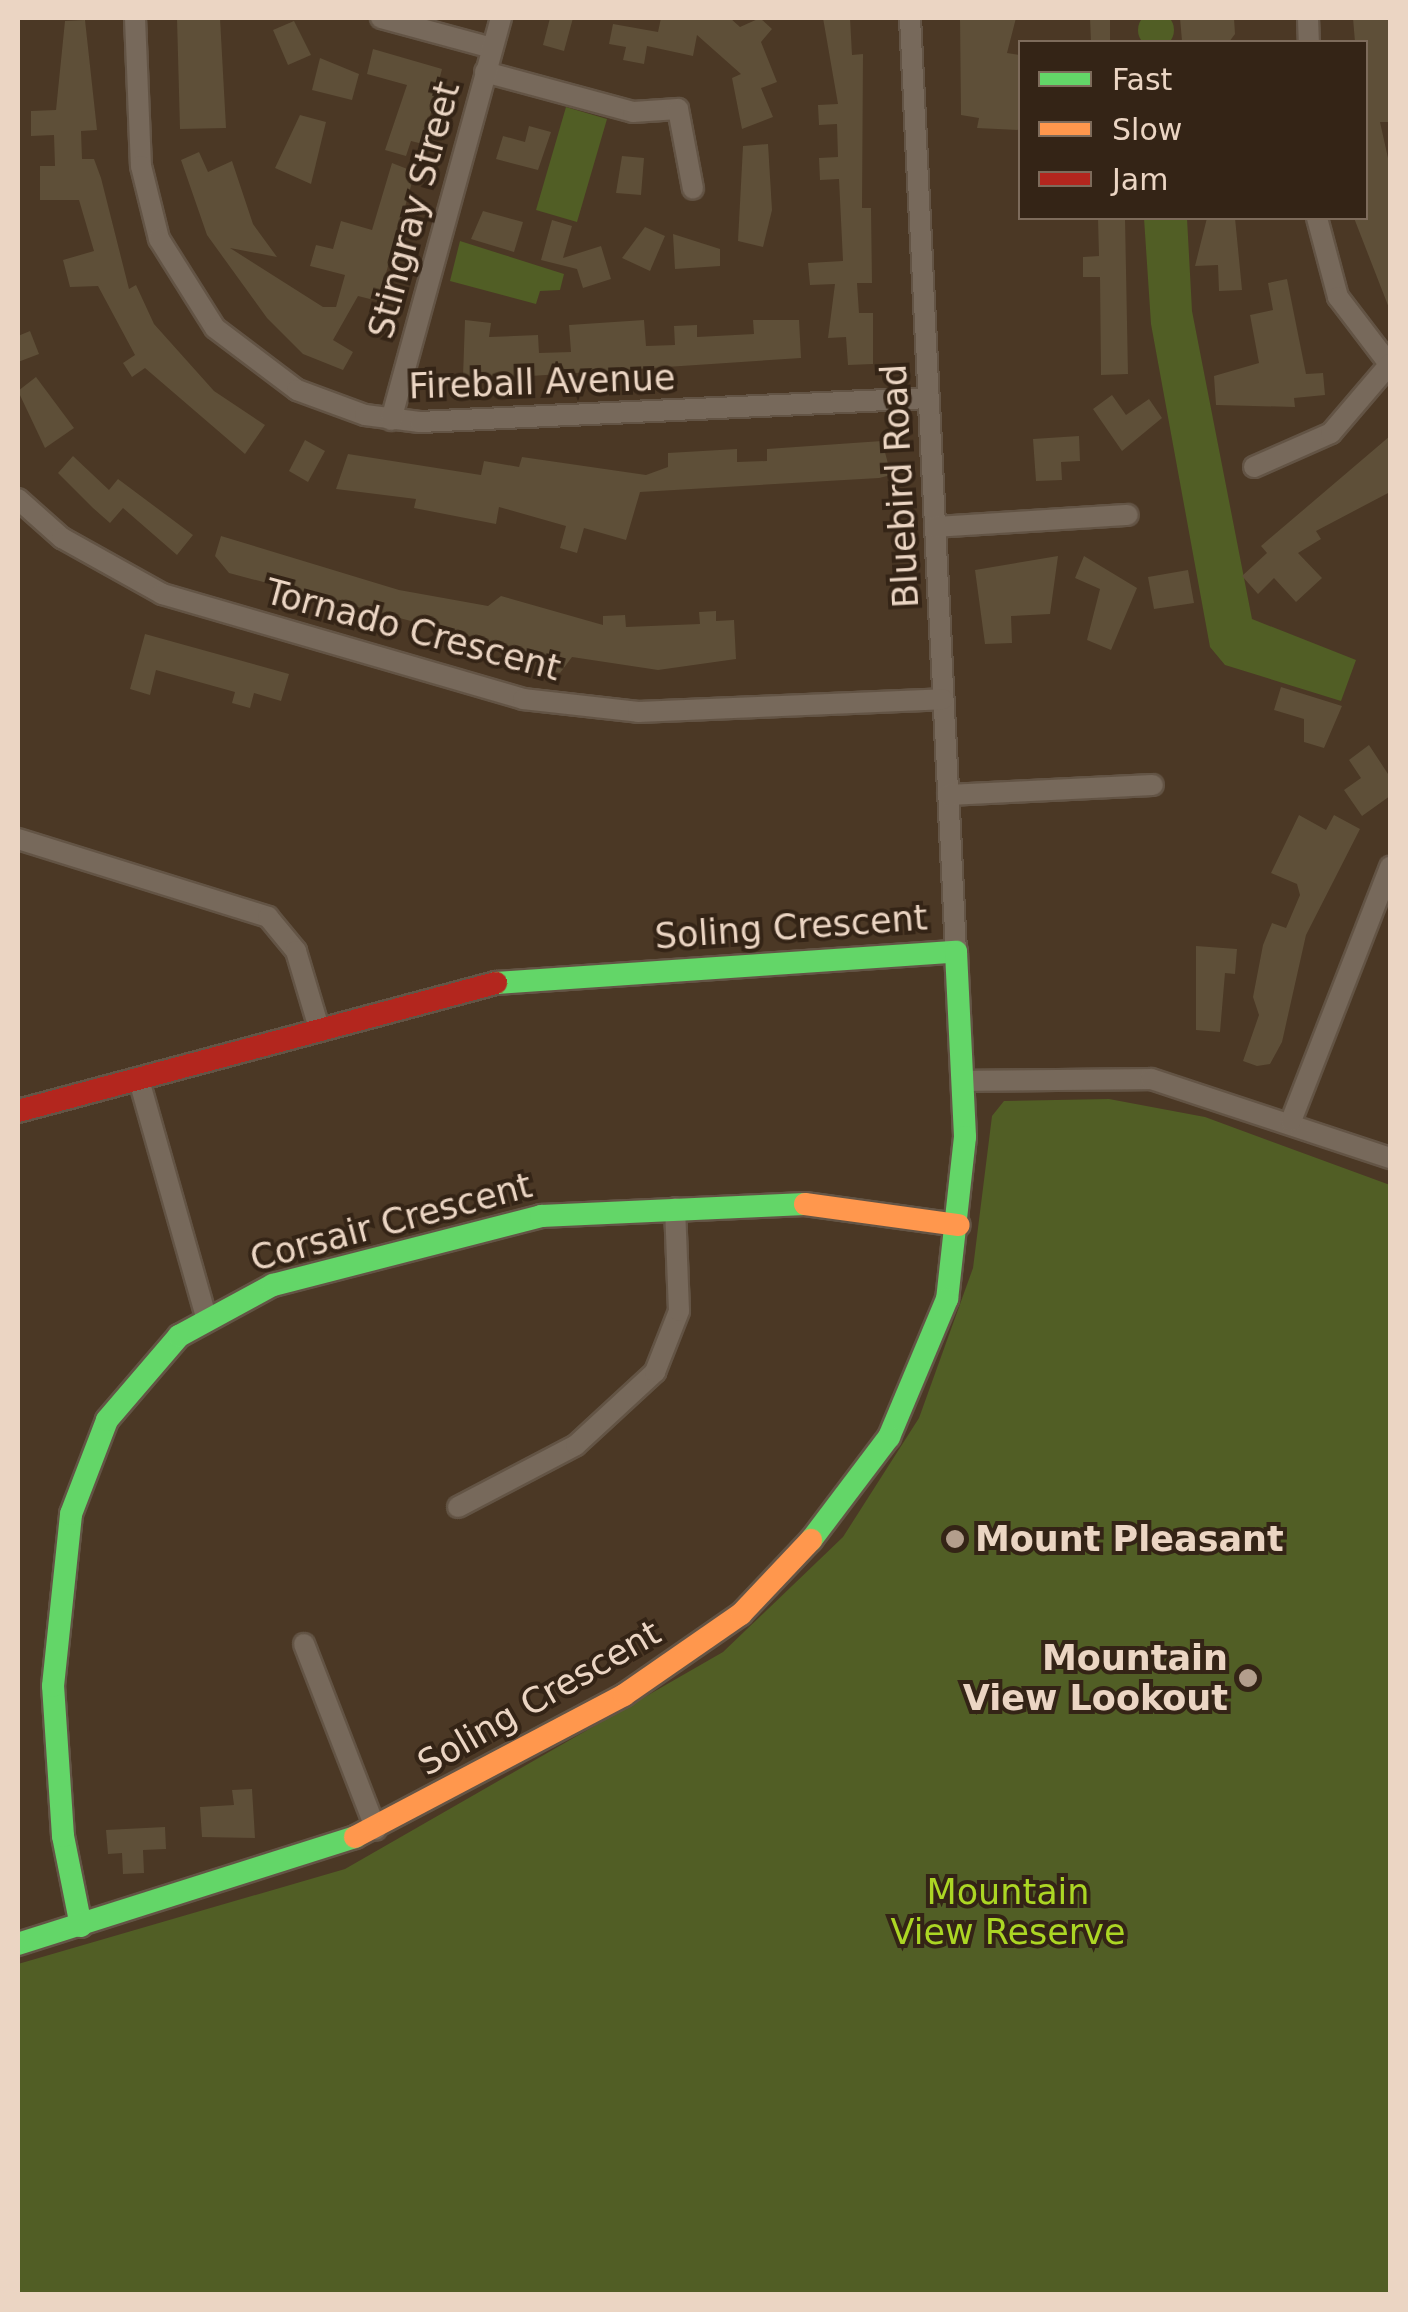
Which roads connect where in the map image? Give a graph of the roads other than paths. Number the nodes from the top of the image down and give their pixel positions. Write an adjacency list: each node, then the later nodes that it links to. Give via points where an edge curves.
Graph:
1 (135, 18): 11 (street, Fireball Avenue, via 143,181 187,292 272,376)
2 (381, 18): 5 (street)
3 (501, 18): 5 (street, Stingray Street)
4 (910, 18): 10 (street, Bluebird Road)
5 (492, 48): 6 (street, Stingray Street)
6 (485, 72): 7 (street, via 617,109 678,109); 11 (street, Stingray Street)
7 (693, 189)
8 (1318, 220): 9 (street, via 1338,297)
9 (1390, 364): 12 (street, via 1331,433)
10 (928, 398): 11 (street, Fireball Avenue); 15 (street, Bluebird Road)
11 (391, 420)
12 (1254, 467)
13 (19, 503): 16 (street, Tornado Crescent, via 62,538 162,594 523,699 638,712)
14 (1128, 515): 15 (street)
15 (935, 527): 16 (street, Bluebird Road)
16 (943, 699): 18 (street, Bluebird Road)
17 (1153, 785): 18 (street)
18 (948, 796): 21 (street, Bluebird Road)
19 (18, 839): 22 (street, via 268,917 296,950)
20 (1390, 867): 26 (street)
21 (956, 952): 22 (street, Soling Crescent, via 509,980); 24 (street, Soling Crescent)
22 (319, 1028): 23 (street, Soling Crescent)
23 (138, 1080): 25 (street, Soling Crescent); 30 (street)
24 (963, 1081): 26 (street, via 1122,1075 1195,1087); 29 (street, Soling Crescent)
25 (18, 1111)
26 (1291, 1121): 27 (street)
27 (1390, 1158)
28 (675, 1208): 29 (street, Corsair Crescent, via 814,1204); 30 (street, Corsair Crescent, via 501,1224 274,1285); 31 (street, via 680,1311 655,1372 576,1446)
29 (959, 1225): 33 (street, Soling Crescent, via 924,1367 862,1482 792,1565 742,1614 624,1695)
30 (206, 1317): 34 (street, Corsair Crescent, via 118,1402 73,1504 53,1686 63,1836)
31 (458, 1507)
32 (304, 1644): 33 (street)
33 (376, 1830): 34 (street, Soling Crescent)
34 (81, 1926): 35 (street, Soling Crescent)
35 (18, 1944)

